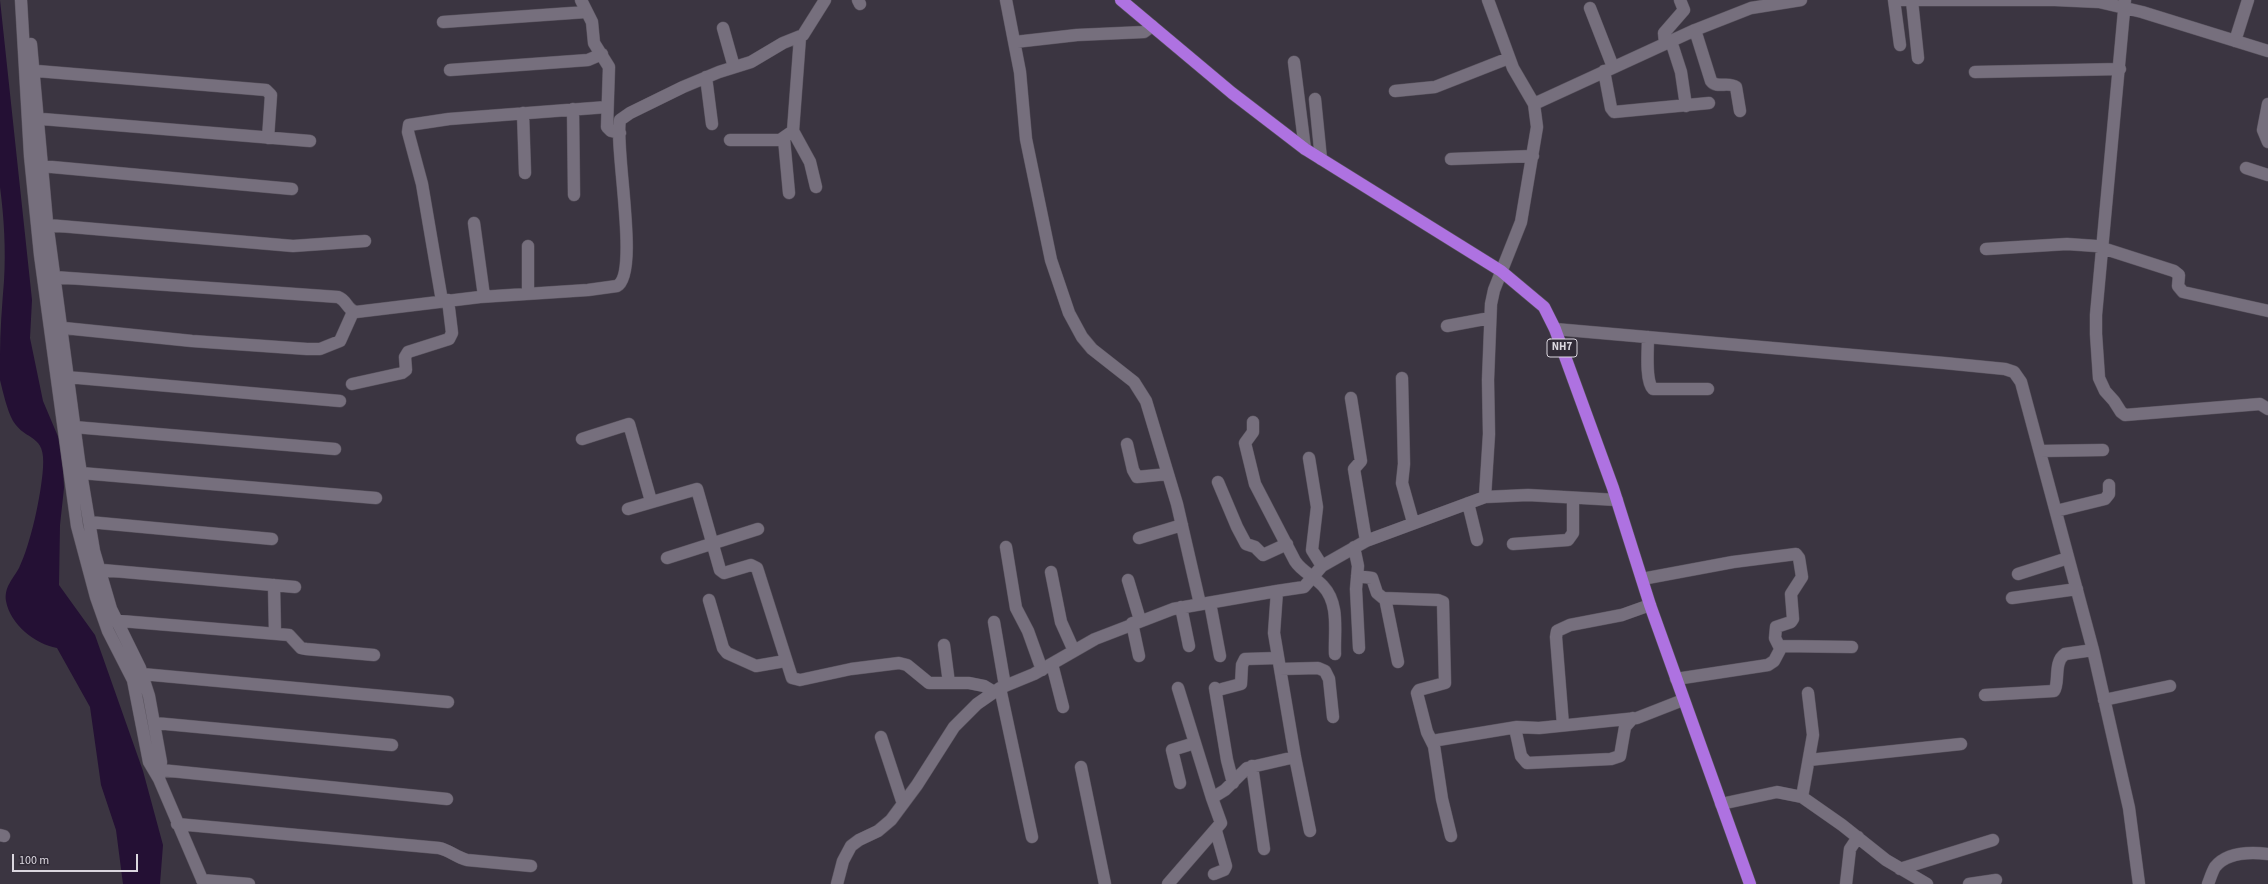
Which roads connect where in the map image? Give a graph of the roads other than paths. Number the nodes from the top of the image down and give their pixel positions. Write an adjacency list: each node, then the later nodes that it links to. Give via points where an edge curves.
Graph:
1 (21, 0): 33 (street)
2 (29, 0): 33 (street)
3 (581, 0): 15 (street)
4 (825, 0): 20 (street, via 814,15 806,33)
5 (1006, 0): 22 (street)
6 (1121, 0): 18 (highway, NH7)
7 (1488, 0): 27 (street)
8 (1680, 0): 23 (street, via 1684,10 1664,33)
9 (1801, 0): 19 (street, via 1751,8)
10 (1895, 0): 11 (street); 24 (street)
11 (1912, 0): 13 (street, via 2055,0); 28 (street)
12 (2248, 0): 21 (street)
13 (2124, 4): 21 (street); 32 (street)
14 (1590, 8): 31 (street)
15 (586, 12): 16 (street); 26 (street, via 593,26 594,43)
16 (443, 22)
17 (723, 28): 30 (street)
18 (1150, 29): 22 (street); 55 (highway, NH7)
19 (1695, 30): 23 (street); 45 (street, via 1711,81 1716,85 1732,84 1736,87)
20 (800, 37): 30 (street, via 788,40 751,62); 50 (street)
21 (2235, 41): 25 (street)
22 (1015, 42): 101 (street, via 1026,139 1035,188 1051,260 1069,313 1092,349 1141,390)
23 (1668, 42): 31 (street); 42 (street, via 1681,72)
24 (1900, 45)
25 (2268, 51)
26 (602, 54): 34 (street, via 588,60); 43 (street, via 609,67)
27 (1509, 58): 37 (street, via 1435,86); 40 (street)
28 (1918, 58)
29 (1294, 62): 55 (street)
30 (734, 67): 36 (street)
31 (1608, 69): 40 (street); 42 (street, via 1611,108 1614,112)
32 (2120, 69): 35 (street); 71 (street)
33 (28, 70): 47 (street); 51 (street, via 266,90 271,95)
34 (450, 70)
35 (1975, 72)
36 (706, 77): 48 (street); 49 (street, via 624,116 620,120)
37 (1395, 91)
38 (1315, 99): 57 (street)
39 (1709, 103): 42 (street)
40 (1534, 104): 56 (street, via 1537,127)
41 (2268, 104): 54 (street, via 2263,130)
42 (1686, 106)
43 (607, 107): 44 (street); 49 (street, via 607,127)
44 (573, 109): 46 (street); 66 (street)
45 (1740, 111)
46 (523, 113): 61 (street); 77 (street, via 409,125 408,132 422,184)
47 (32, 118): 51 (street); 59 (street); 82 (street, via 40,255)
48 (712, 124)
49 (620, 133): 75 (street, via 625,201 626,252 623,280 620,284 610,287)
50 (788, 135): 52 (street); 63 (street, via 810,162); 65 (street)
51 (268, 138): 53 (street)
52 (730, 140)
53 (310, 141)
54 (2268, 142)
55 (1305, 149): 57 (highway, NH7)
56 (1533, 156): 58 (street); 73 (street, via 1521,222)
57 (1321, 159): 73 (highway, NH7)
58 (1451, 159)
59 (41, 166): 64 (street); 68 (street)
60 (2246, 168): 62 (street)
61 (525, 173)
62 (2268, 175)
63 (816, 188)
64 (292, 189)
65 (789, 193)
66 (574, 196)
67 (474, 223): 76 (street)
68 (48, 225): 69 (street, via 293,246); 74 (street)
69 (365, 241)
70 (528, 246): 75 (street)
71 (2104, 248): 72 (street, via 2067,244); 78 (street, via 2174,271 2179,275 2178,286 2183,292); 91 (street, via 2096,315 2098,366 2104,389 2122,413 2130,415 2260,404)
72 (1986, 249)
73 (1501, 271): 80 (street, via 1494,290); 83 (highway, NH7, via 1544,307)
74 (54, 277): 79 (street, via 338,297 344,300); 82 (street)
75 (528, 293): 76 (street)
76 (484, 296): 77 (street)
77 (445, 300): 79 (street); 87 (street, via 452,333 449,339 408,352 406,370 402,373)
78 (2268, 311)
79 (353, 312): 82 (street, via 340,341 320,349 192,341)
80 (1490, 318): 81 (street); 104 (street, via 1489,434)
81 (1447, 326)
82 (55, 327): 85 (street); 128 (street, via 77,526)
83 (1555, 329): 84 (street); 107 (highway, NH7)
84 (1648, 337): 88 (street, via 1649,383 1652,389); 98 (street, via 2011,370 2017,374 2021,382)
85 (68, 377): 90 (street); 93 (street)
86 (1402, 378): 113 (street, via 1402,484)
87 (352, 384)
88 (1708, 390)
89 (1351, 398): 119 (street, via 1361,460 1354,469)
90 (340, 402)
91 (2268, 409)
92 (1253, 422): 121 (street, via 1253,432 1246,443 1252,473)
93 (74, 427): 96 (street); 100 (street)
94 (582, 439): 108 (street, via 629,424)
95 (1127, 444): 101 (street, via 1137,477)
96 (335, 449)
97 (2103, 450): 98 (street)
98 (2040, 451): 111 (street)
99 (1309, 458): 127 (street, via 1317,507 1312,550)
100 (81, 474): 105 (street); 112 (street)
101 (1168, 474): 114 (street)
102 (1218, 482): 121 (street, via 1246,544 1256,547 1263,555)
103 (2109, 485): 111 (street, via 2109,494 2102,500)
104 (1485, 497): 106 (street, via 1506,495); 109 (street)
105 (376, 498)
106 (1573, 498): 107 (street); 122 (street, via 1573,533 1568,540)
107 (1617, 500): 133 (highway, NH7)
108 (651, 502): 110 (street); 120 (street, via 697,488)
109 (1468, 503): 113 (street); 118 (street)
110 (628, 508)
111 (2056, 511): 126 (street)
112 (89, 522): 117 (street); 128 (street)
113 (1413, 522): 119 (street)
114 (1182, 525): 116 (street); 142 (street)
115 (758, 529): 120 (street)
116 (1139, 538)
117 (272, 539)
118 (1477, 540)
119 (1366, 542): 124 (street)
120 (712, 544): 125 (street); 160 (street, via 722,572 752,564 757,568)
121 (1287, 544): 132 (street, via 1299,567)
122 (1513, 544)
123 (1006, 547): 163 (street, via 1016,608)
124 (1354, 547): 127 (street); 131 (street, via 1358,566)
125 (668, 558)
126 (2068, 558): 130 (street); 137 (street)
127 (1322, 566): 132 (street)
128 (93, 569): 135 (street); 145 (street)
129 (1051, 572): 155 (street, via 1061,622)
130 (2018, 574)
131 (1357, 576): 139 (street, via 1372,578 1380,597); 152 (street)
132 (1312, 578): 138 (street, via 1299,589); 156 (street, via 1326,590 1333,606 1336,623)
133 (1642, 579): 143 (highway, NH7); 153 (street, via 1794,554 1799,558 1802,577 1791,594 1793,619 1776,627 1774,636)
134 (1128, 580): 147 (street)
135 (274, 585): 136 (street); 148 (street)
136 (295, 586)
137 (2077, 589): 140 (street); 154 (street)
138 (1277, 591): 142 (street); 162 (street, via 1274,633)
139 (1385, 598): 161 (street); 182 (street, via 1443,602 1445,683 1419,690 1417,693 1427,732)
140 (2012, 598)
141 (709, 600): 160 (street, via 723,648 727,653 756,666)
142 (1205, 604): 144 (street); 159 (street)
143 (1650, 605): 165 (highway, NH7); 179 (street, via 1622,615 1557,630)
144 (1181, 607): 147 (street); 150 (street)
145 (110, 620): 148 (street); 164 (street); 190 (street, via 133,680 149,762)
146 (994, 622): 168 (street)
147 (1136, 622): 155 (street); 158 (street)
148 (275, 634): 157 (street, via 292,636 301,648)
149 (944, 645): 166 (street)
150 (1189, 646)
151 (1852, 647): 153 (street)
152 (1359, 648)
153 (1780, 648): 165 (street, via 1774,661 1768,665)
154 (2092, 650): 171 (street, via 2062,656 2056,673 2054,691); 173 (street)
155 (1074, 651): 163 (street)
156 (1335, 654)
157 (374, 655)
158 (1139, 656)
159 (1220, 656)
160 (785, 661): 166 (street, via 789,675 796,680 899,663 907,665 929,683)
161 (1398, 662)
162 (1279, 664): 176 (street, via 1325,671 1329,680); 186 (street); 191 (street, via 1245,660 1242,665 1241,684 1219,688)
163 (1047, 667): 168 (street); 175 (street)
164 (142, 674): 174 (street); 178 (street)
165 (1676, 679): 172 (highway, NH7)
166 (949, 684): 168 (street, via 977,684)
167 (2170, 686): 173 (street)
168 (1000, 688): 196 (street, via 977,704 954,727); 202 (street)
169 (1178, 688): 183 (street)
170 (1808, 693): 187 (street, via 1813,731)
171 (1985, 695)
172 (1683, 700): 177 (street); 197 (highway, NH7)
173 (2104, 700): 220 (street, via 2129,808)
174 (448, 702)
175 (1063, 707)
176 (1333, 717)
177 (1633, 718): 179 (street); 180 (street, via 1625,727 1620,756 1611,759 1527,764 1521,756)
178 (155, 723): 185 (street); 190 (street)
179 (1563, 725): 180 (street)
180 (1515, 728): 182 (street)
181 (881, 737): 196 (street)
182 (1432, 741): 201 (street)
183 (1194, 742): 192 (street, via 1172,750); 194 (street)
184 (1961, 744): 187 (street)
185 (392, 745)
186 (1295, 757): 188 (street); 200 (street)
187 (1809, 760): 193 (street)
188 (1252, 766): 191 (street); 205 (street)
189 (1081, 767): 214 (street)
190 (160, 774): 195 (street); 198 (street)
191 (1232, 782): 194 (street)
192 (1180, 783)
193 (1802, 797): 197 (street, via 1777,792); 203 (street)
194 (1212, 798): 199 (street, via 1220,820)
195 (447, 799)
196 (903, 804): 213 (street, via 884,827 851,846 843,861)
197 (1721, 804): 216 (highway, NH7)
198 (177, 824): 207 (street, via 439,848 467,860); 211 (street)
199 (1216, 831): 209 (street, via 1226,866 1224,870); 215 (street)
200 (1310, 831)
201 (1451, 836)
202 (1032, 837)
203 (1858, 837): 208 (street); 217 (street, via 1850,849)
204 (1993, 840): 208 (street)
205 (1264, 849)
206 (2268, 854): 221 (street, via 2245,853 2227,859 2214,868)
207 (531, 866)
208 (1900, 869): 218 (street)
209 (1214, 874)
210 (1996, 880): 219 (street)
211 (203, 882): 212 (street)
212 (249, 884)
213 (837, 884)
214 (1105, 884)
215 (1168, 884)
216 (1750, 884)
217 (1846, 884)
218 (1927, 884)
219 (1969, 884)
220 (2139, 884)
221 (2208, 884)

